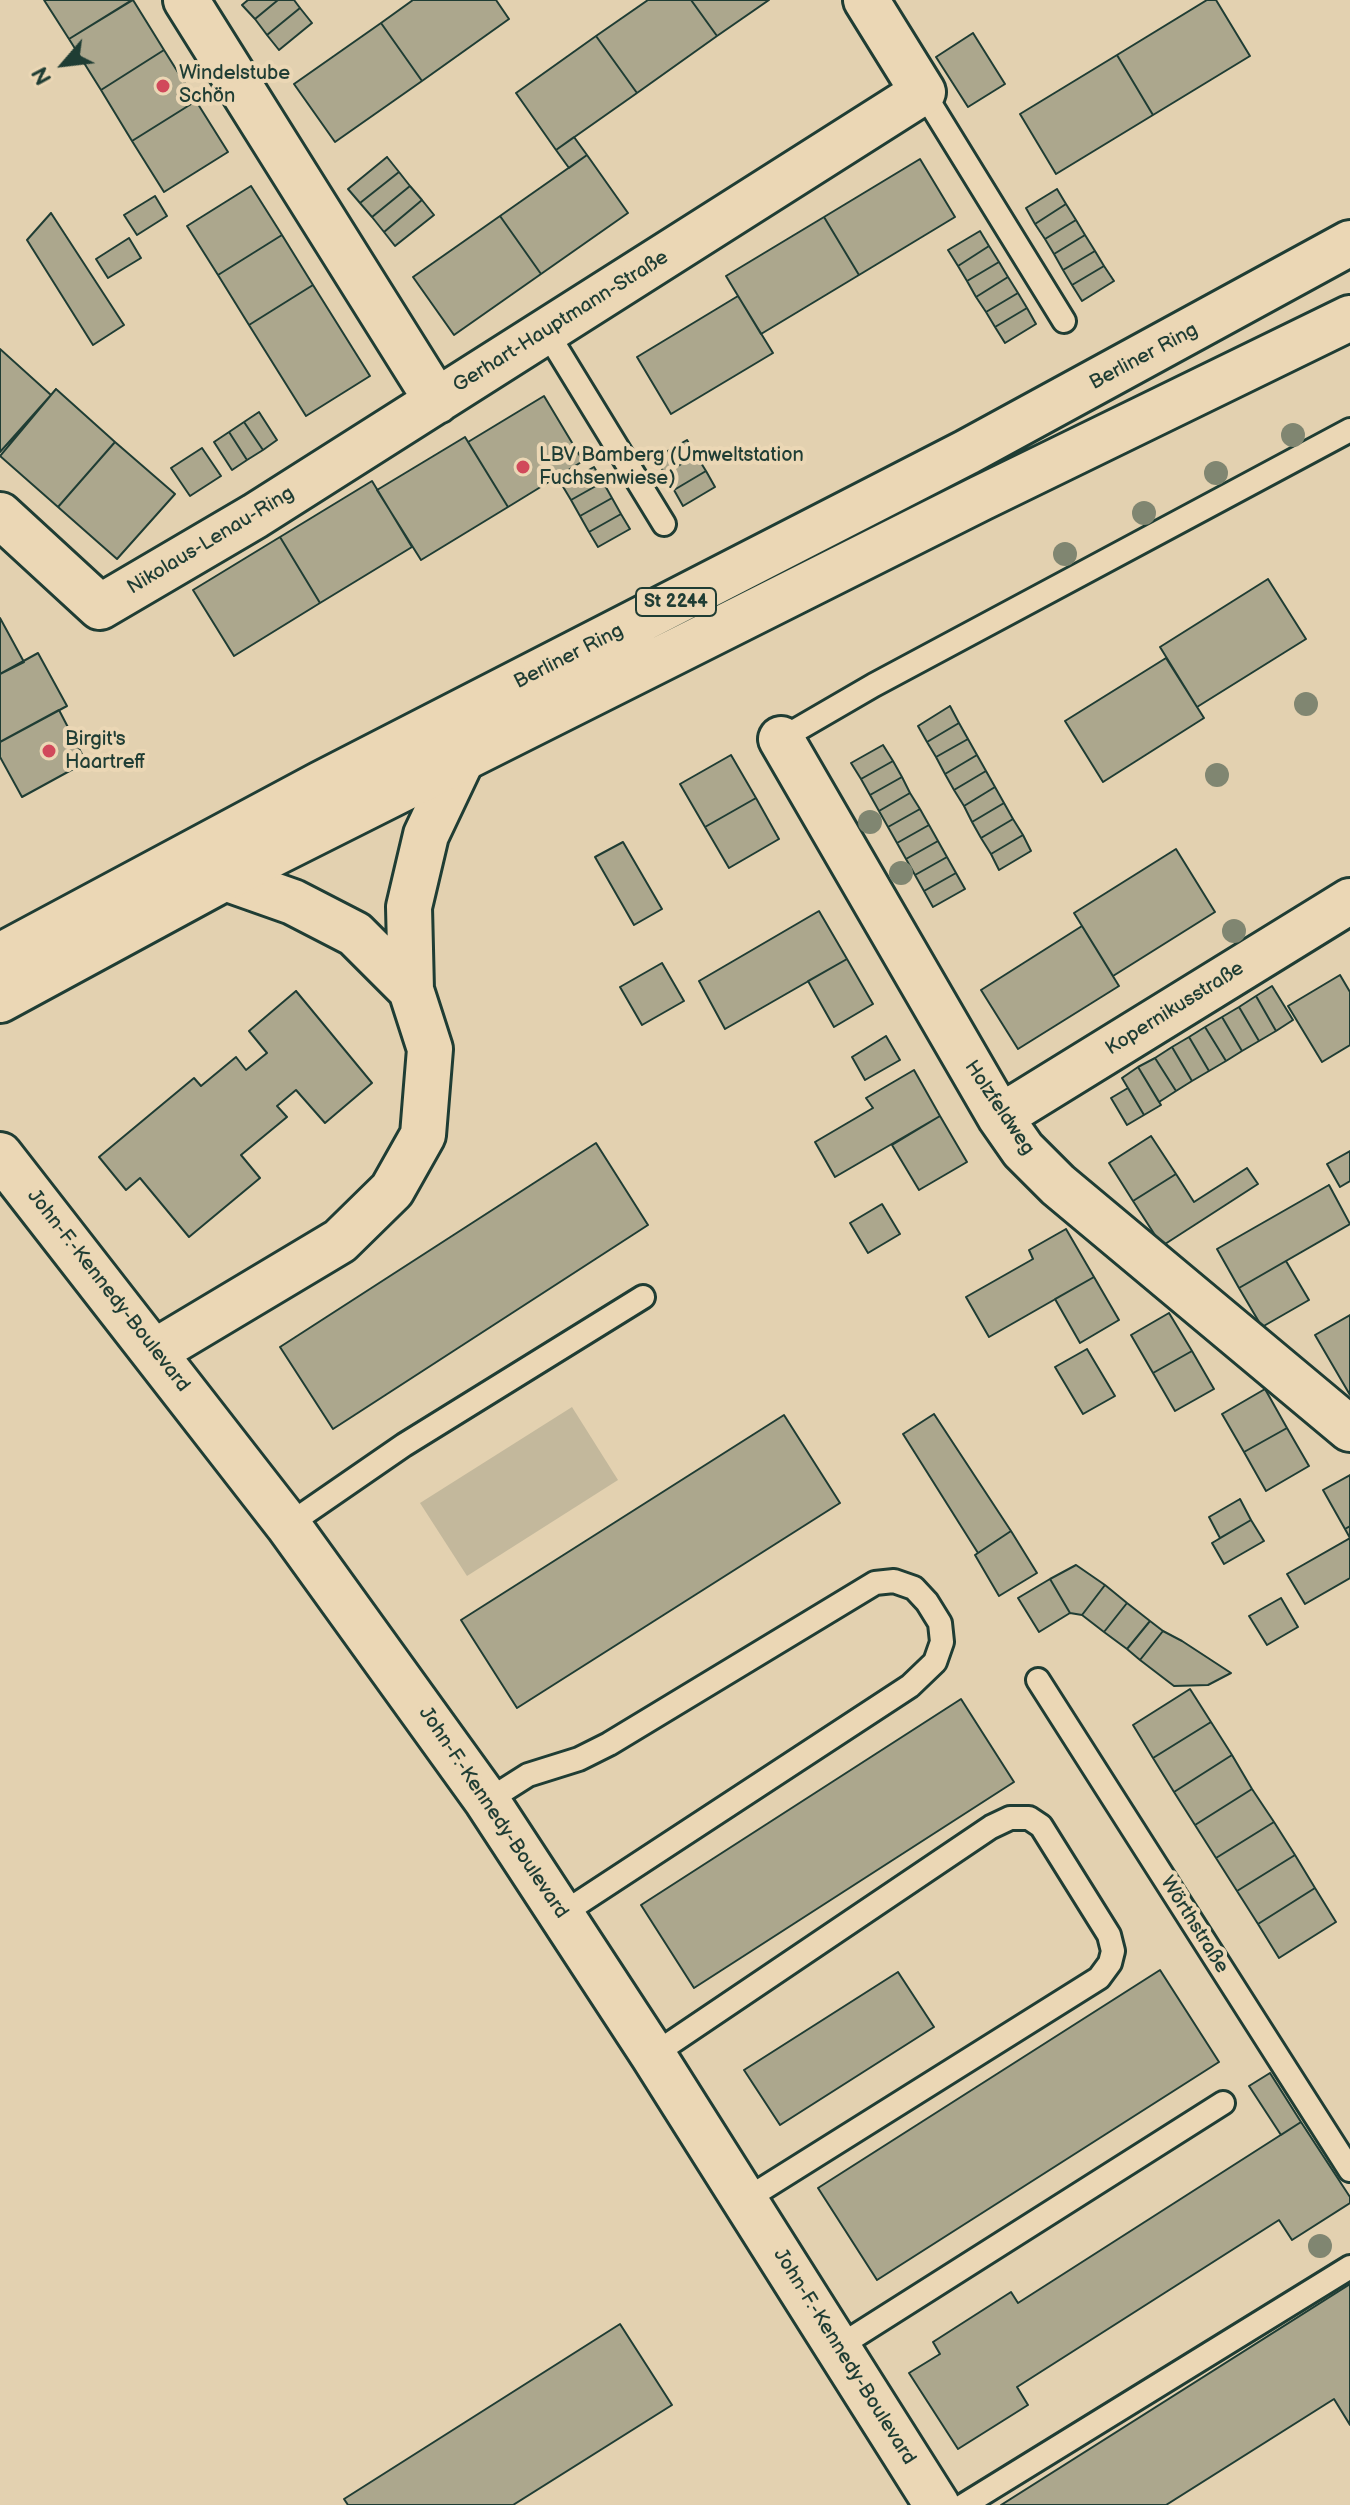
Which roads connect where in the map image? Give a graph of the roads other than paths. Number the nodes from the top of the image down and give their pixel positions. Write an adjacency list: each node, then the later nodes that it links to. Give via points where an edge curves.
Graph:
1 (186, 0): 8 (street, Gerhart-Hauptmann-Straße)
2 (866, 0): 3 (street)
3 (923, 92): 6 (lane); 7 (street, Gerhart-Hauptmann-Straße)
4 (1350, 243): 16 (street, Berliner Ring / St 2244, via 953,459 321,784)
5 (1350, 318): 13 (street, St 2244)
6 (1064, 321)
7 (546, 331): 8 (street, Gerhart-Hauptmann-Straße); 11 (lane)
8 (437, 401): 10 (street, Nikolaus-Lenau-Ring, via 100,607)
9 (1350, 430): 12 (lane)
10 (2, 519)
11 (664, 524)
12 (781, 739): 19 (street, Holzfeldweg)
13 (462, 759): 14 (street, St 2244); 17 (street, via 426,835 409,907)
14 (225, 878): 17 (street, via 293,902 355,934); 18 (street, St 2244)
15 (1350, 901): 19 (street, Kopernikusstraße)
16 (0, 956)
17 (411, 990): 22 (street, via 430,1049 423,1135 392,1190 340,1241)
18 (0, 1000)
19 (1000, 1117): 23 (street, Holzfeldweg, via 1058,1185)
20 (0, 1155): 22 (street, John-F.-Kennedy-Boulevard)
21 (643, 1297): 24 (lane, via 404,1445)
22 (156, 1351): 24 (street, John-F.-Kennedy-Boulevard)
23 (1350, 1429)
24 (288, 1525): 26 (street, John-F.-Kennedy-Boulevard)
25 (1038, 1680): 30 (lane, Wörthstraße)
26 (487, 1801): 27 (street, John-F.-Kennedy-Boulevard); 27 (lane, via 528,1775 609,1744 875,1583 894,1581 914,1588 927,1602 940,1623 942,1642 935,1662 918,1679)
27 (562, 1914): 28 (street, John-F.-Kennedy-Boulevard)
28 (653, 2055): 31 (street, John-F.-Kennedy-Boulevard); 31 (lane, via 991,1827 1010,1818 1029,1818 1041,1826 1109,1935 1113,1951 1099,1978)
29 (1223, 2103): 33 (lane)
30 (1350, 2170)
31 (745, 2200): 33 (street, John-F.-Kennedy-Boulevard)
32 (1350, 2267): 35 (lane)
33 (838, 2347): 34 (street, John-F.-Kennedy-Boulevard)
34 (937, 2505)
35 (964, 2505)

